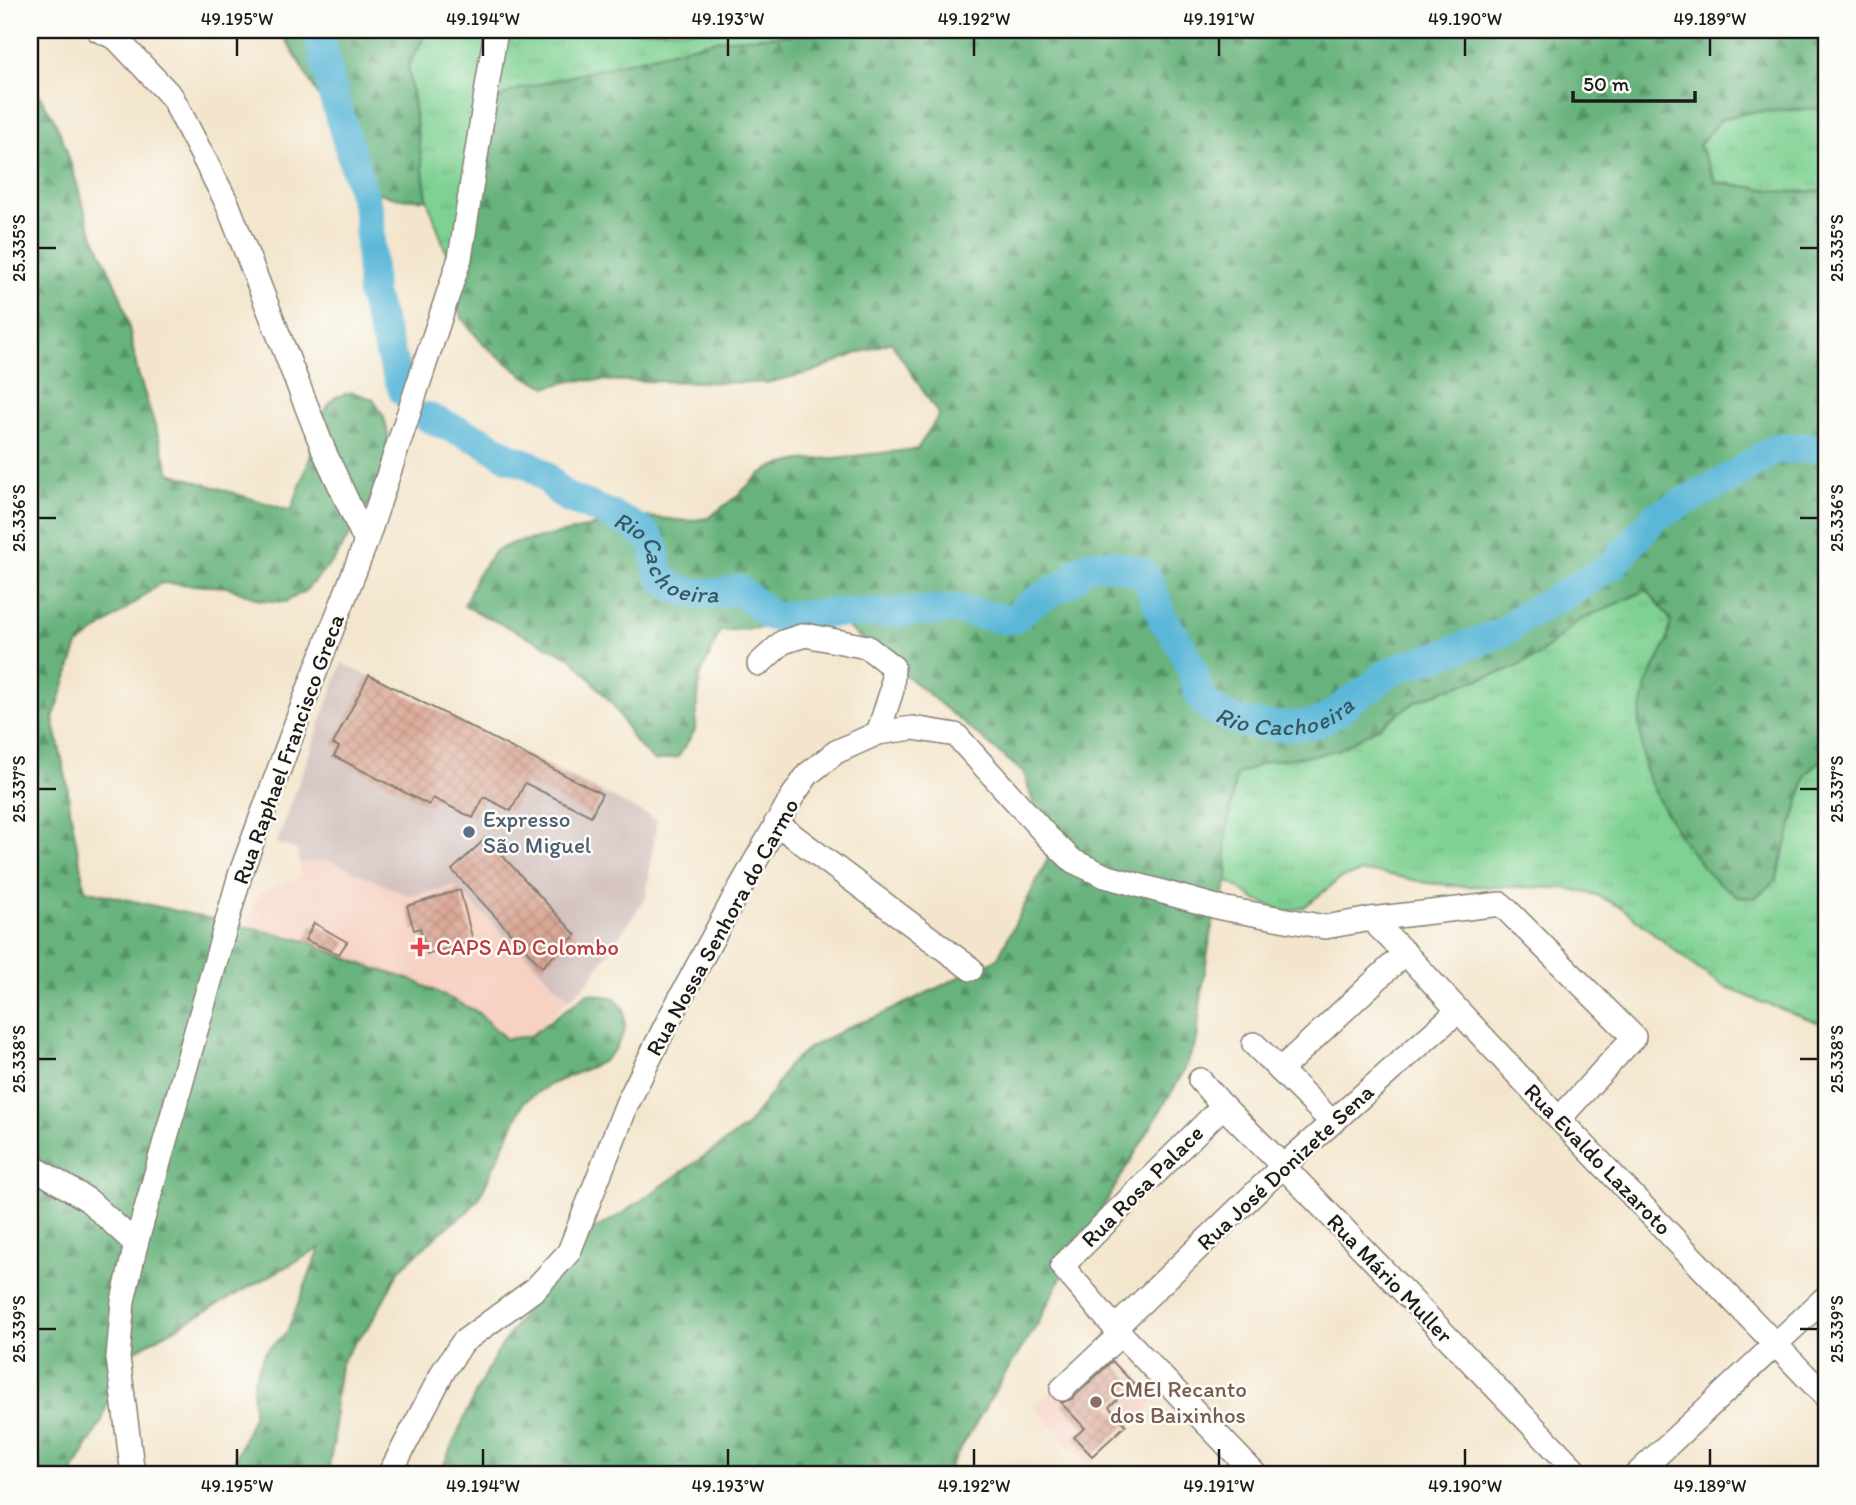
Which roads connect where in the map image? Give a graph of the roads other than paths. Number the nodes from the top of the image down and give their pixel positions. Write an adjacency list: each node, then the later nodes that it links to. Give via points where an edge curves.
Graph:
1 (98, 30): 3 (street, via 116,38 172,97 227,203 324,451)
2 (496, 30): 3 (street, Rua Raphael Francisco Greca, via 460,258)
3 (366, 542): 19 (street, Rua Raphael Francisco Greca, via 240,875)
4 (759, 664): 5 (street, via 783,642 805,635 867,647 893,667 892,690)
5 (878, 733): 6 (street, Rua Nossa Senhora do Carmo, via 836,751 808,774); 7 (street, Rua Nossa Senhora do Carmo, via 913,728 956,735 1073,861 1105,876 1221,908 1325,927)
6 (776, 822): 9 (street); 26 (street, Rua Nossa Senhora do Carmo, via 628,1104 569,1252 535,1289 463,1342)
7 (1371, 919): 8 (street, Rua Evaldo Lazaroto); 15 (street, Rua Nossa Senhora do Carmo, via 1501,904 1634,1037)
8 (1405, 953): 10 (street, Rua Evaldo Lazaroto); 12 (street)
9 (971, 969)
10 (1458, 1011): 15 (street, Rua Evaldo Lazaroto); 16 (street, Rua José Donizete Sena)
11 (1254, 1044): 12 (street)
12 (1280, 1070): 16 (street)
13 (1200, 1080): 14 (street, Rua Mário Muller)
14 (1223, 1106): 18 (street, Rua Mário Muller); 21 (street, Rua Rosa Palace, via 1062,1266)
15 (1559, 1119): 22 (street, Rua Evaldo Lazaroto)
16 (1332, 1122): 18 (street, Rua José Donizete Sena)
17 (30, 1165): 19 (street, via 88,1200)
18 (1283, 1166): 21 (street, Rua José Donizete Sena); 28 (street, Rua Mário Muller)
19 (136, 1244): 25 (street, Rua Raphael Francisco Greca, via 122,1301 118,1358)
20 (1826, 1297): 22 (street)
21 (1118, 1331): 23 (street, Rua José Donizete Sena); 27 (street)
22 (1776, 1343): 24 (street, Rua Evaldo Lazaroto); 29 (street)
23 (1062, 1389)
24 (1826, 1397)
25 (133, 1475)
26 (389, 1475)
27 (1256, 1475)
28 (1580, 1475)
29 (1636, 1475)

